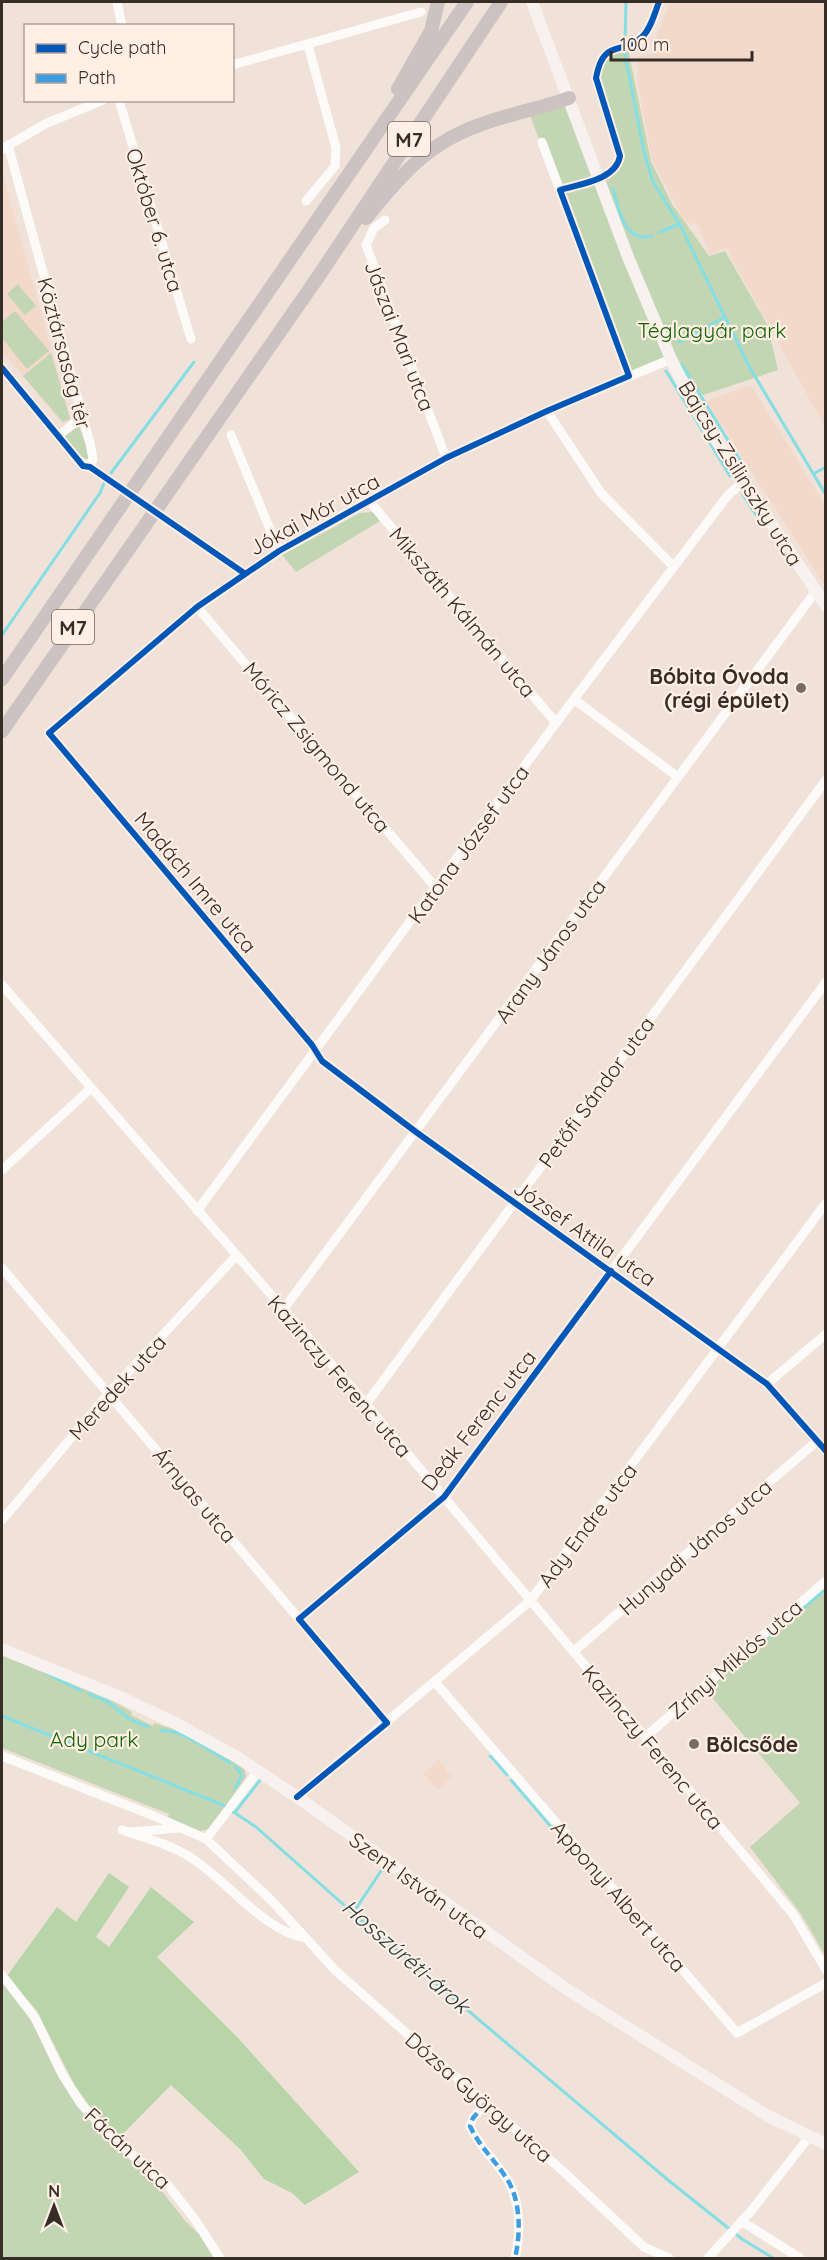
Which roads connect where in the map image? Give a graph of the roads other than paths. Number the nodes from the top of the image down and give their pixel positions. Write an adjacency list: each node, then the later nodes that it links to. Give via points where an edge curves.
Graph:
1 (117, 2): 8 (street)
2 (438, 2): 17 (highway, via 431,31 418,58 365,139)
3 (467, 2): 17 (highway, M7)
4 (501, 2): 20 (highway, M7)
5 (532, 2): 11 (main road, Bajcsy-Zsilinszky utca)
6 (658, 2): 16 (street, via 645,34 601,57 596,78 620,156 615,168)
7 (421, 12): 9 (street)
8 (122, 24)
9 (308, 45): 10 (street); 18 (street, via 336,148 335,166)
10 (234, 64)
11 (569, 98): 16 (main road, Bajcsy-Zsilinszky utca); 20 (highway, via 480,126 440,144 391,189 366,217 338,260)
12 (98, 102): 15 (street, Köztársaság tér, via 45,124)
13 (120, 102): 21 (street, Október 6. utca)
14 (542, 142): 24 (street)
15 (5, 147): 26 (street, Köztársaság tér)
16 (599, 178): 22 (main road, Bajcsy-Zsilinszky utca)
17 (347, 180): 39 (highway, M7)
18 (306, 201)
19 (385, 220): 29 (street, Jászai Mari utca, via 374,228 366,245)
20 (318, 277): 42 (highway, M7)
21 (190, 339)
22 (671, 359): 24 (street, Jókai Mór utca); 32 (main road, Bajcsy-Zsilinszky utca, via 698,413)
23 (2, 368): 27 (street, Köztársaság tér)
24 (629, 376): 25 (street, Jókai Mór utca)
25 (547, 411): 29 (street, Jókai Mór utca); 35 (street, via 601,493)
26 (81, 418): 27 (street); 30 (street, Köztársaság tér, via 93,459)
27 (59, 435): 30 (street, Köztársaság tér, via 83,466)
28 (231, 435): 34 (street, Jókai Mór utca)
29 (447, 458): 33 (street, Jókai Mór utca)
30 (90, 467): 31 (street)
31 (105, 477)
32 (744, 482): 35 (street, Katona József utca, via 728,495); 36 (main road, Bajcsy-Zsilinszky utca)
33 (370, 502): 34 (street, Jókai Mór utca); 41 (street, Mikszáth Kálmán utca)
34 (279, 551): 38 (street, Jókai Mór utca)
35 (674, 567): 40 (street, Katona József utca)
36 (816, 591): 37 (main road, Bajcsy-Zsilinszky utca); 44 (street, Arany János utca)
37 (825, 606)
38 (197, 607): 43 (street, Jókai Mór utca); 46 (street, Móricz Zsigmond utca)
39 (2, 679)
40 (575, 700): 41 (street, Katona József utca); 44 (street)
41 (556, 723): 46 (street, Katona József utca)
42 (2, 730)
43 (49, 733): 49 (street, Madách Imre utca)
44 (678, 777): 51 (street, Arany János utca)
45 (825, 780): 53 (street, Petőfi Sándor utca)
46 (436, 888): 49 (street, Katona József utca)
47 (825, 982): 58 (street, Deák Ferenc utca)
48 (2, 985): 50 (street, Kazinczy Ferenc utca)
49 (316, 1053): 51 (street, József Attila utca); 55 (street, Katona József utca)
50 (90, 1089): 52 (street); 55 (street, Kazinczy Ferenc utca)
51 (416, 1132): 53 (street, József Attila utca); 59 (street, Arany János utca)
52 (2, 1170)
53 (514, 1202): 58 (street, József Attila utca); 64 (street, Petőfi Sándor utca)
54 (825, 1203): 61 (street, Ady Endre utca)
55 (197, 1211): 56 (street, Kazinczy Ferenc utca)
56 (236, 1256): 59 (street, Kazinczy Ferenc utca); 63 (street, Meredek utca)
57 (2, 1268): 63 (street, Árnyas utca)
58 (611, 1271): 61 (street, József Attila utca); 67 (street, Deák Ferenc utca)
59 (283, 1310): 64 (street, Kazinczy Ferenc utca)
60 (825, 1334): 62 (street)
61 (718, 1348): 62 (street, József Attila utca); 70 (street, Ady Endre utca)
62 (767, 1384): 65 (street, József Attila utca)
63 (109, 1393): 68 (street, Meredek utca); 71 (street, Árnyas utca)
64 (366, 1404): 67 (street, Kazinczy Ferenc utca)
65 (817, 1441): 66 (street, József Attila utca); 73 (street, Hunyadi János utca)
66 (825, 1451)
67 (444, 1497): 70 (street, Kazinczy Ferenc utca); 71 (street, Deák Ferenc utca)
68 (2, 1520)
69 (825, 1581): 76 (street, Zrínyi Miklós utca)
70 (530, 1601): 73 (street, Kazinczy Ferenc utca); 74 (street, Ady Endre utca)
71 (299, 1619): 75 (street, Árnyas utca)
72 (2, 1649): 78 (main road, Szent István utca, via 62,1671 149,1711)
73 (573, 1652): 76 (street, Kazinczy Ferenc utca)
74 (435, 1682): 75 (street, Ady Endre utca); 85 (street, Apponyi Albert utca, via 737,2033)
75 (387, 1723): 79 (street, Ady Endre utca)
76 (645, 1737): 83 (street, Kazinczy Ferenc utca, via 794,1914)
77 (2, 1756): 80 (street, Dózsa György utca)
78 (258, 1771): 79 (main road, Szent István utca); 81 (street)
79 (297, 1797): 87 (main road, Szent István utca, via 568,1990 661,2051)
80 (182, 1828): 81 (street, Dózsa György utca); 82 (street, Dózsa György utca, via 126,1831 170,1846 191,1858 275,1926)
81 (206, 1839): 82 (street, Dózsa György utca)
82 (306, 1938): 86 (street, Dózsa György utca, via 336,1971)
83 (825, 1970)
84 (2, 1975): 91 (street, Fácán utca, via 34,2018 81,2104 109,2135 168,2185)
85 (825, 1983)
86 (486, 2103): 90 (street, Dózsa György utca); 92 (street, via 470,2126 481,2147 506,2177 514,2196 518,2216)
87 (808, 2137): 88 (main road, Szent István utca); 89 (street)
88 (825, 2144)
89 (741, 2221): 95 (street); 96 (street)
90 (644, 2247): 93 (street); 94 (street, Dózsa György utca)
91 (219, 2259)
92 (515, 2259)
93 (643, 2259)
94 (669, 2259)
95 (708, 2259)
96 (800, 2259)

